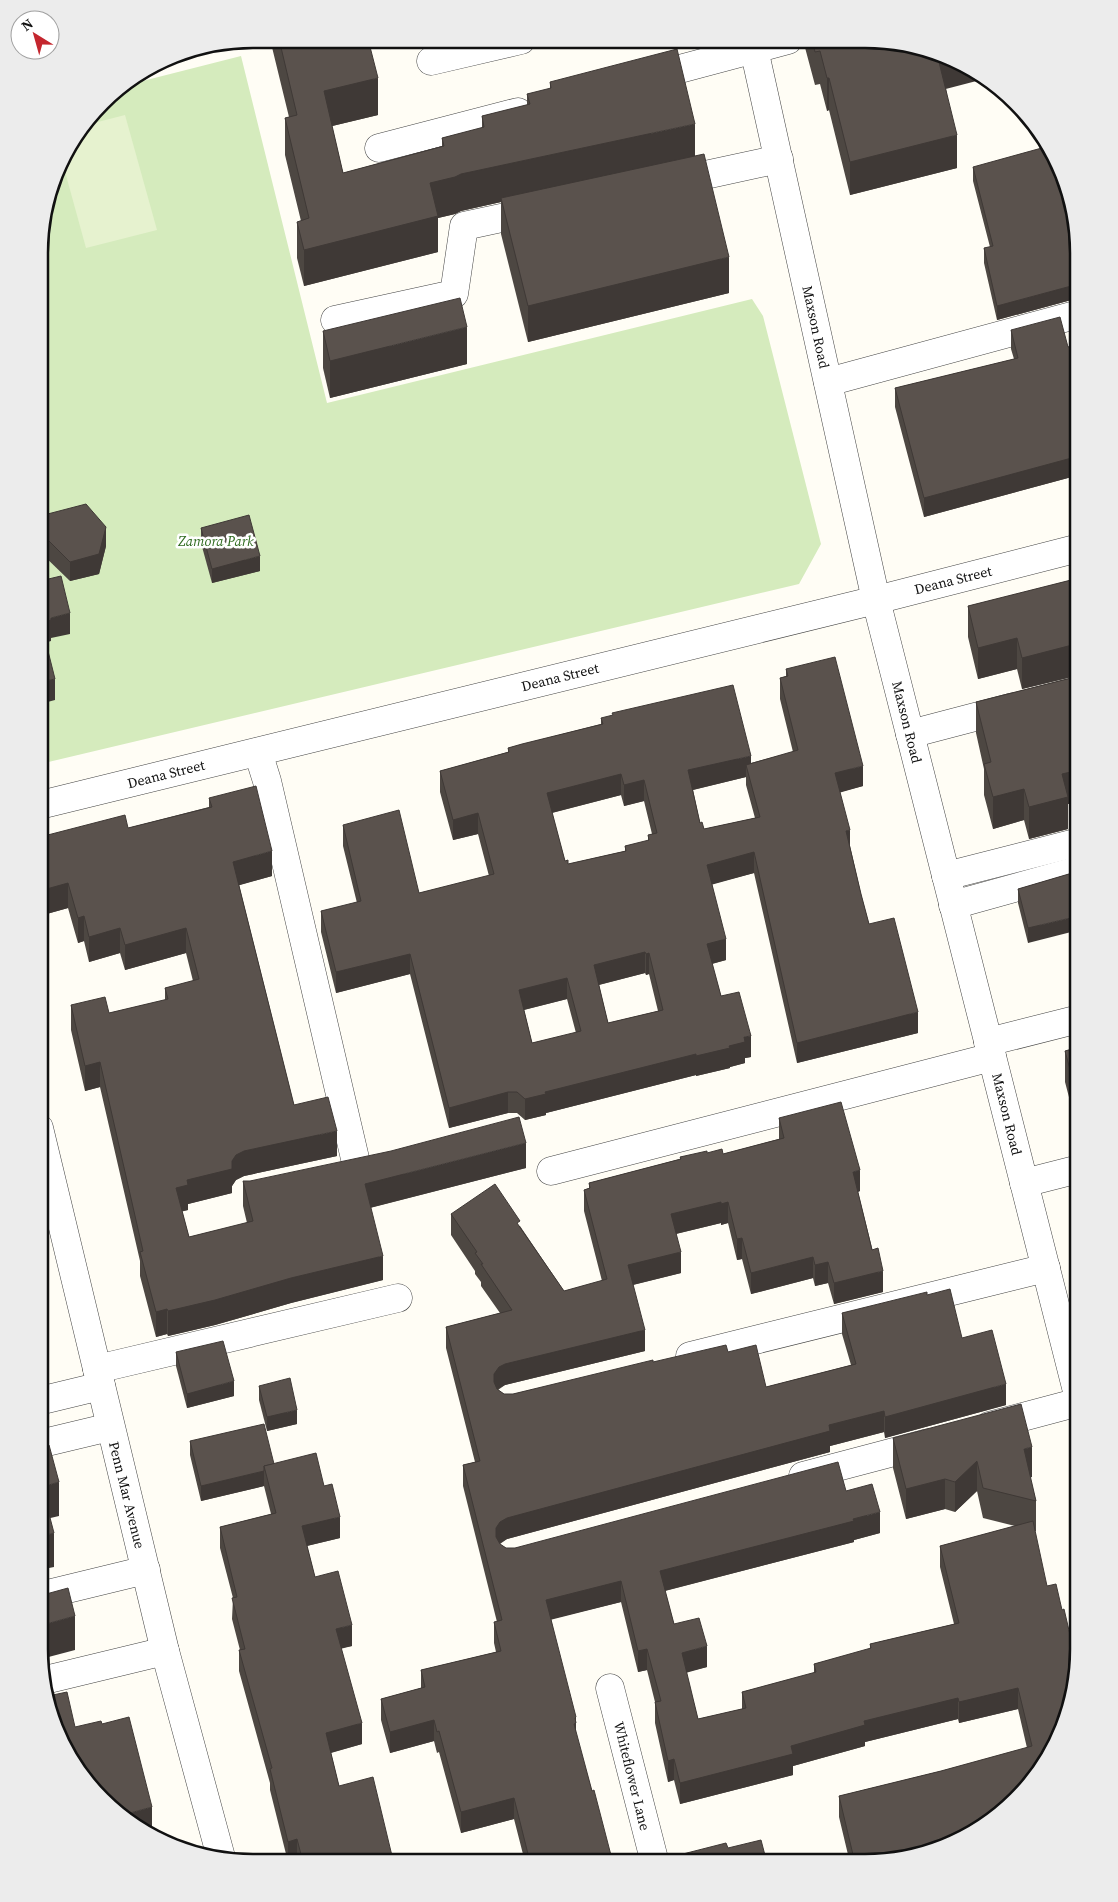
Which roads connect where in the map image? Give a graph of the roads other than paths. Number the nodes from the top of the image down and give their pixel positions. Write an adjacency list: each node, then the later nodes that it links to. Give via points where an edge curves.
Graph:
1 (487, 48): 4 (street)
2 (744, 48): 5 (street)
3 (755, 48): 8 (street, Maxson Road)
4 (431, 61)
5 (620, 85)
6 (543, 105): 7 (street)
7 (379, 148)
8 (779, 159): 9 (street); 13 (street, Maxson Road)
9 (645, 187)
10 (560, 206): 12 (street, via 464,226 454,294)
11 (1070, 316): 13 (street)
12 (335, 320)
13 (828, 382): 15 (street, Maxson Road)
14 (1070, 550): 15 (street, Deana Street)
15 (876, 600): 17 (street, Maxson Road); 18 (street, Deana Street)
16 (1033, 702): 17 (street)
17 (910, 734): 22 (street, Maxson Road)
18 (258, 752): 19 (street, Deana Street); 27 (street, via 301,922)
19 (48, 803)
20 (1070, 844): 22 (street)
21 (1070, 872): 23 (street)
22 (946, 876): 23 (street, Maxson Road)
23 (953, 905): 25 (street, Maxson Road)
24 (1070, 1023): 25 (street)
25 (990, 1049): 28 (street); 30 (street, Maxson Road)
26 (48, 1165): 35 (street, Penn Mar Avenue)
27 (356, 1167)
28 (550, 1171)
29 (1070, 1172): 30 (street)
30 (1024, 1183): 31 (street, Maxson Road)
31 (1046, 1268): 33 (street, Maxson Road); 34 (street)
32 (398, 1298): 35 (street)
33 (1070, 1361)
34 (662, 1363)
35 (99, 1377): 37 (street); 38 (street, Penn Mar Avenue)
36 (1070, 1395): 40 (street, via 959,1434)
37 (48, 1397)
38 (110, 1426): 39 (street); 41 (street, Penn Mar Avenue)
39 (48, 1442)
40 (780, 1482)
41 (146, 1570): 42 (street); 43 (street, Penn Mar Avenue)
42 (48, 1594)
43 (165, 1651): 44 (street); 46 (street, Penn Mar Avenue)
44 (49, 1679)
45 (610, 1688): 47 (street, Whiteflower Lane)
46 (220, 1852)
47 (653, 1854)

